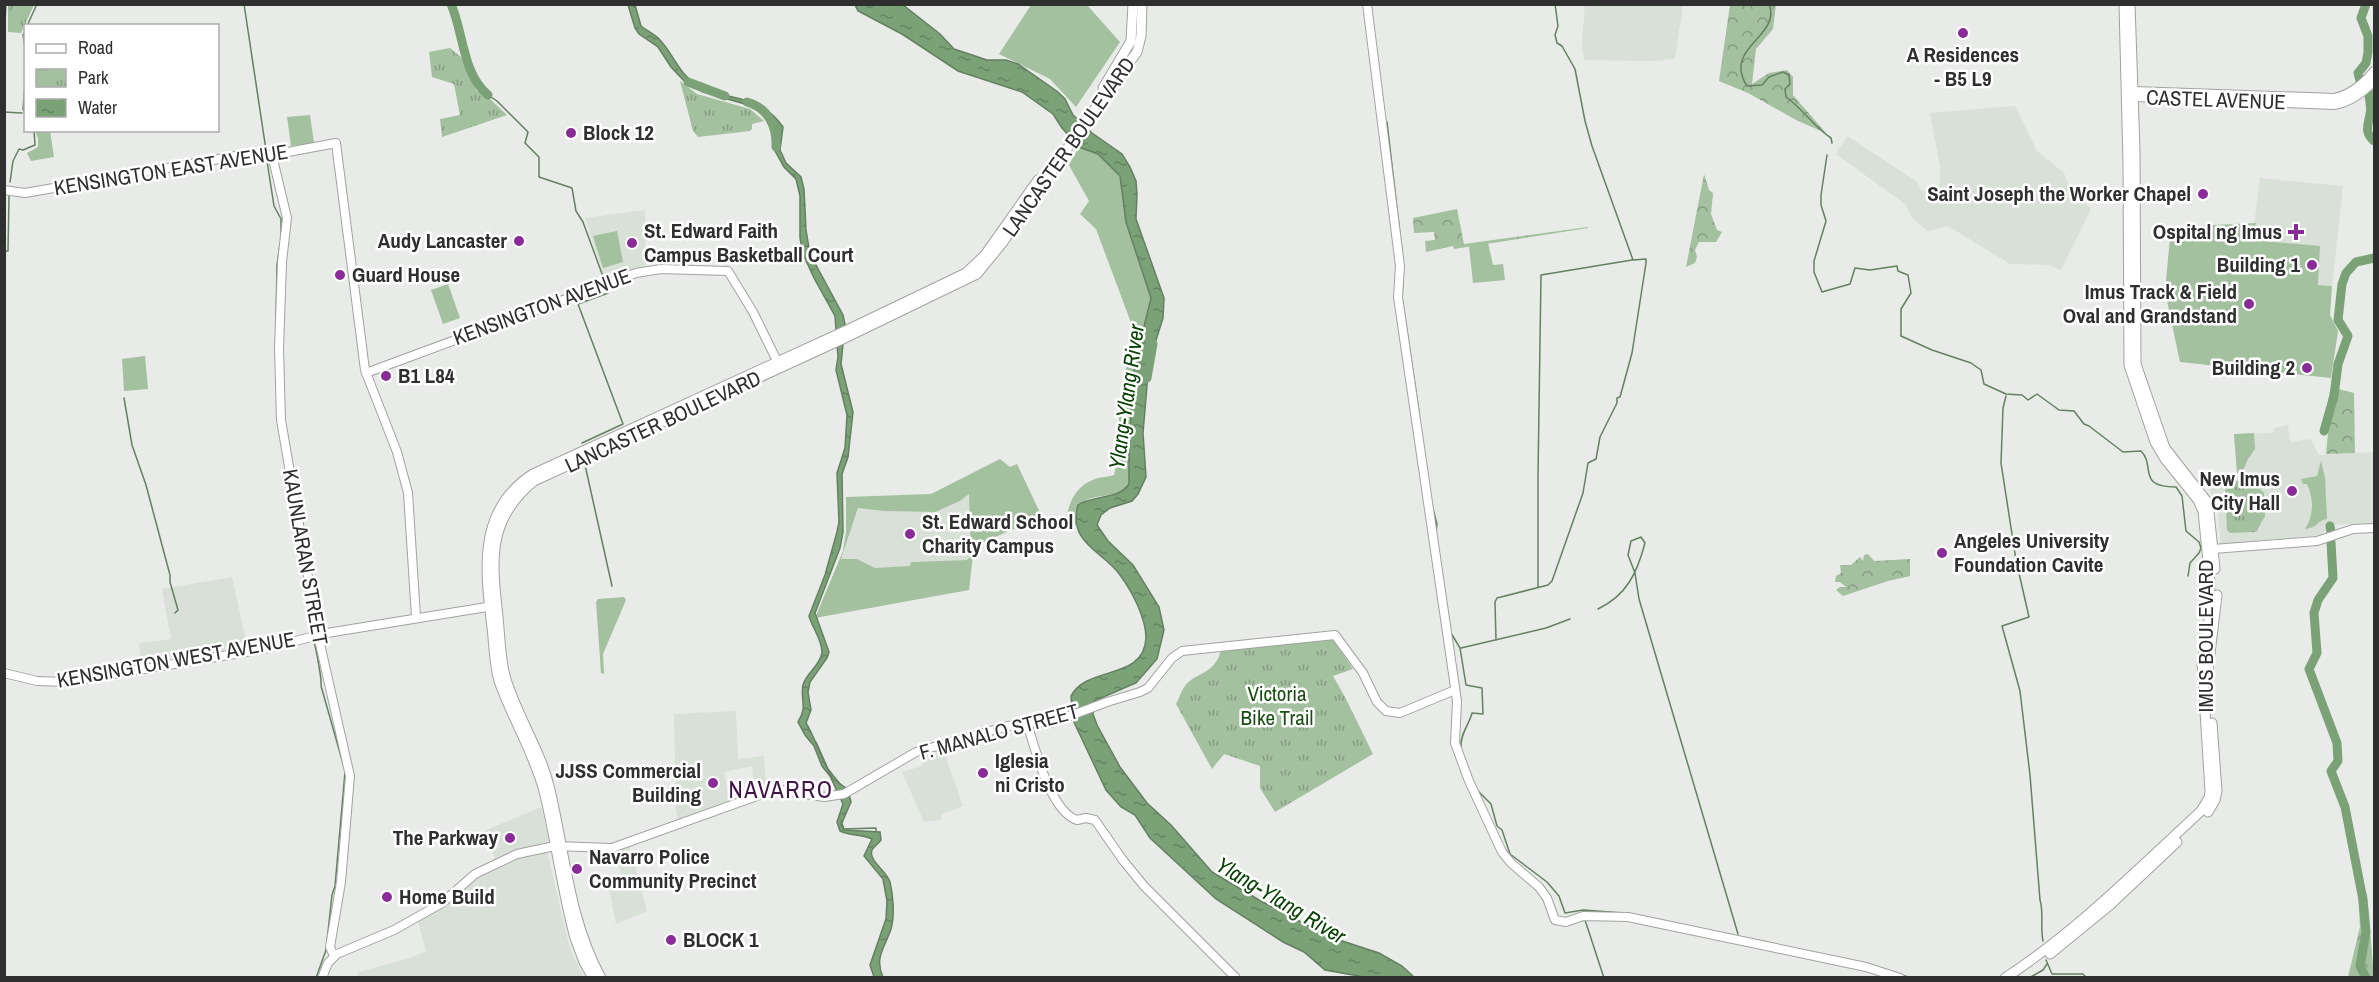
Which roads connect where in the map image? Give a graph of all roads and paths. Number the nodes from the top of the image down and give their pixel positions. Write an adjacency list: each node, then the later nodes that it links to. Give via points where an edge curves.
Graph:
1 (1133, 4): 9 (main road, LANCASTER BOULEVARD, via 1129,47)
2 (1142, 4): 9 (main road, LANCASTER BOULEVARD, via 1137,52)
3 (1367, 4): 20 (street, via 1400,266 1398,297)
4 (2124, 4): 8 (main road, IMUS BOULEVARD)
5 (2130, 4): 8 (main road, IMUS BOULEVARD)
6 (2374, 71): 8 (street, CASTEL AVENUE, via 2360,86 2334,98)
7 (2374, 81): 8 (street, CASTEL AVENUE, via 2356,96 2334,105)
8 (2132, 94): 15 (main road, IMUS BOULEVARD, via 2136,364 2161,440 2208,504); 29 (main road, IMUS BOULEVARD, via 2129,365 2155,442 2203,511 2210,582 2202,663 2209,798 2201,811 2106,899 2038,956)
9 (1087, 115): 12 (main road, LANCASTER BOULEVARD, via 1024,205 966,273)
10 (268, 155): 11 (street, KENSINGTON EAST AVENUE, via 236,156 25,193); 13 (street, KENSINGTON EAST AVENUE, via 336,143); 18 (street, KAUNLARAN STREET, via 287,218 279,348 281,420)
11 (4, 190)
12 (779, 365): 13 (street, KENSINGTON AVENUE, via 728,271 661,269 604,285); 16 (main road, LANCASTER BOULEVARD, via 526,479 508,496 492,527 487,548)
13 (366, 373): 17 (street, via 405,478)
14 (2374, 528): 15 (street, via 2317,541)
15 (2213, 549): 30 (main road, IMUS BOULEVARD, via 2216,610 2208,669 2215,800 2206,814 2110,905)
16 (493, 606): 17 (street, KENSINGTON WEST AVENUE); 22 (main road, LANCASTER BOULEVARD, via 505,677 548,782)
17 (416, 617): 18 (street, KENSINGTON WEST AVENUE)
18 (318, 635): 19 (street, KENSINGTON WEST AVENUE, via 264,649 66,682 37,681); 23 (street, KAUNLARAN STREET, via 351,776 330,947)
19 (4, 673)
20 (1455, 690): 21 (street, F. MANALO STREET, via 1406,711 1386,711 1335,635 1182,651 1144,690 1051,723); 28 (street, via 1455,743 1468,781 1502,852 1539,887 1555,920 1566,922 1583,916 1642,920 1866,967)
21 (1028, 723): 22 (street, F. MANALO STREET, via 916,752 851,791 837,795 771,791 612,848); 27 (street, via 1046,782 1064,811 1077,820 1095,820 1143,886)
22 (558, 846): 23 (street, F. MANALO STREET, via 518,854 483,870 433,908); 25 (main road, LANCASTER BOULEVARD, via 575,938); 26 (main road, LANCASTER BOULEVARD, via 585,945)
23 (334, 956): 24 (street)
24 (322, 978)
25 (593, 978)
26 (601, 978)
27 (1236, 978)
28 (1900, 978)
29 (2005, 978)
30 (2016, 978)

